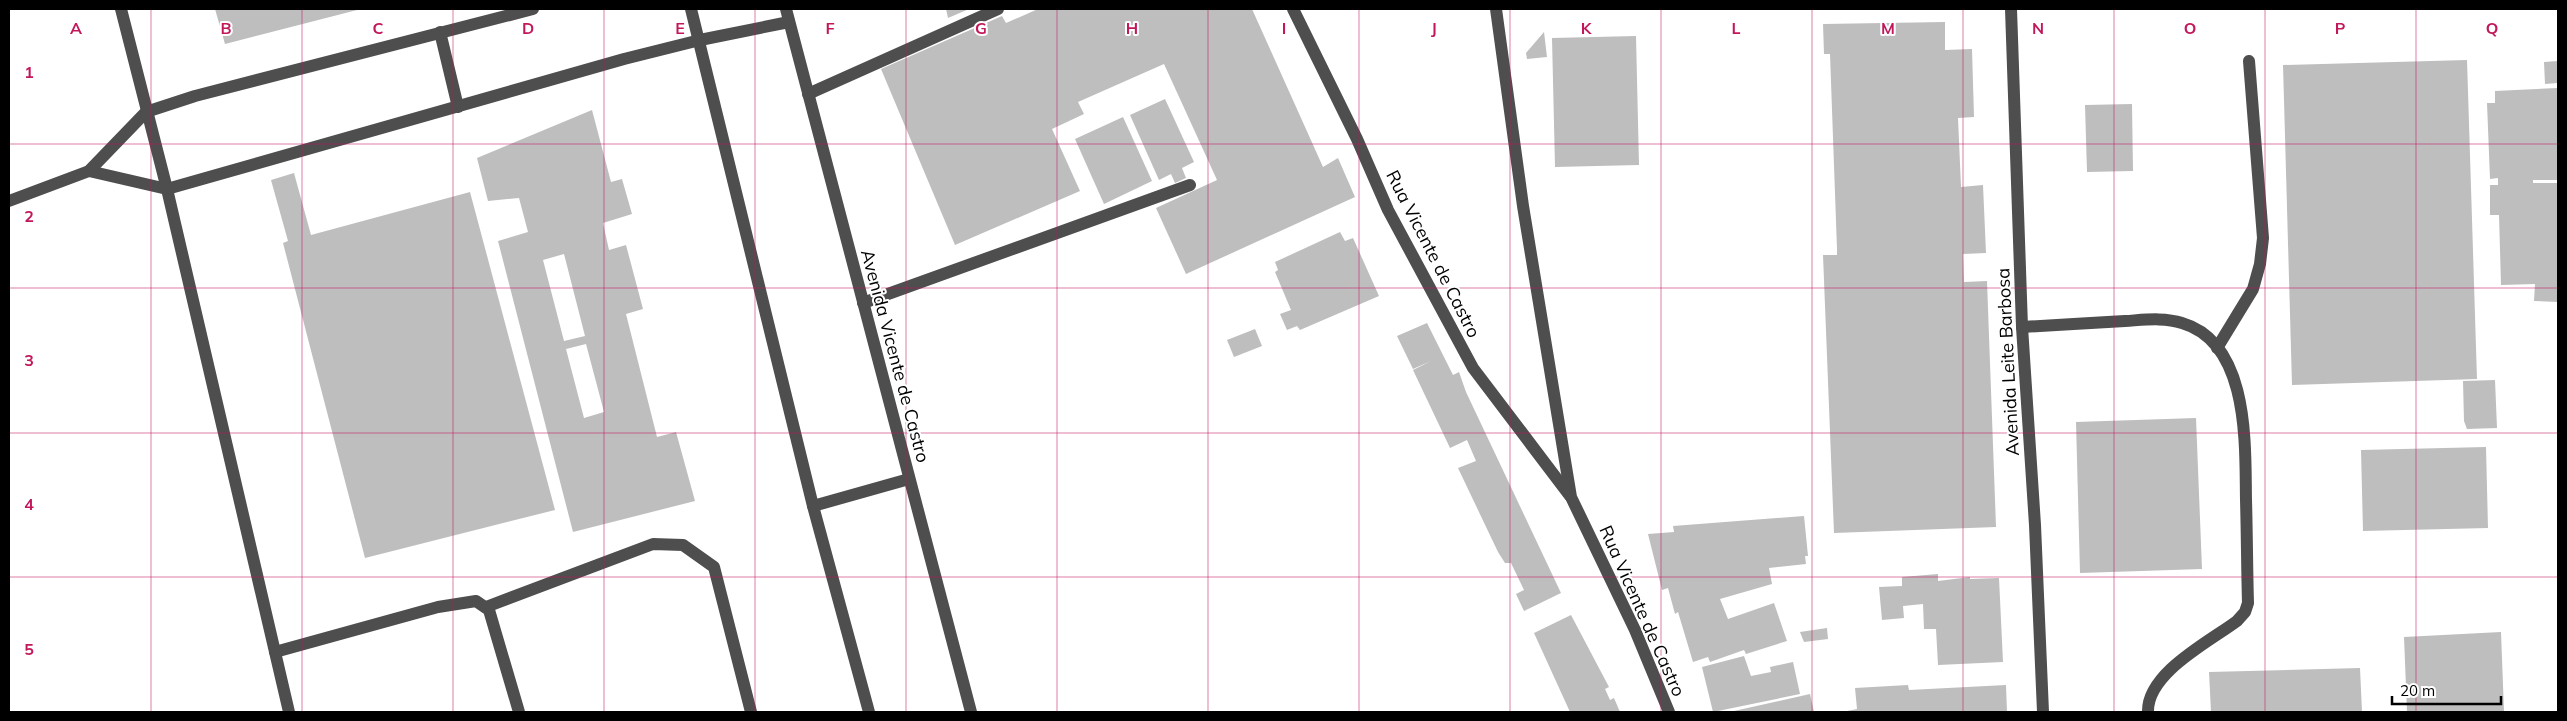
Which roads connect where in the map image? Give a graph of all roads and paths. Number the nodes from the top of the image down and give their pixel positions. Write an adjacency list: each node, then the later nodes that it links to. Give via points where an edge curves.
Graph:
1 (121, 9): 15 (street)
2 (532, 9): 10 (street)
3 (691, 9): 11 (street)
4 (786, 9): 9 (street, Avenida Vicente de Castro)
5 (998, 9): 13 (street)
6 (1293, 9): 24 (street, Rua Vicente de Castro, via 1388,210 1473,368)
7 (1496, 9): 24 (street, Rua Vicente de Castro, via 1523,206)
8 (2011, 9): 21 (street, Avenida Leite Barbosa)
9 (789, 22): 11 (street); 13 (street, Avenida Vicente de Castro)
10 (440, 32): 14 (street); 15 (street, via 195,96)
11 (700, 40): 14 (street); 25 (street)
12 (2250, 61): 22 (street, via 2263,238 2253,289)
13 (808, 94): 20 (street, Avenida Vicente de Castro)
14 (458, 107): 18 (street)
15 (146, 112): 16 (street); 18 (street)
16 (89, 171): 18 (street); 19 (street)
17 (1190, 184): 20 (street)
18 (167, 189): 27 (street)
19 (9, 201)
20 (863, 303): 23 (street, Avenida Vicente de Castro)
21 (2022, 327): 22 (street, via 2159,320 2182,323 2201,333); 34 (street, Avenida Leite Barbosa)
22 (2217, 348): 35 (street, via 2229,368 2245,422 2248,603 2237,621 2163,675 2153,689)
23 (909, 479): 25 (street); 32 (street, Avenida Vicente de Castro)
24 (1571, 497): 33 (street, Rua Vicente de Castro, via 1635,630)
25 (813, 506): 31 (street)
26 (486, 607): 27 (street, via 476,601 457,602); 29 (street); 30 (street, via 653,544 683,545 714,566)
27 (275, 652): 28 (street)
28 (289, 712)
29 (519, 712)
30 (751, 712)
31 (869, 712)
32 (971, 712)
33 (1669, 712)
34 (2043, 712)
35 (2148, 712)

